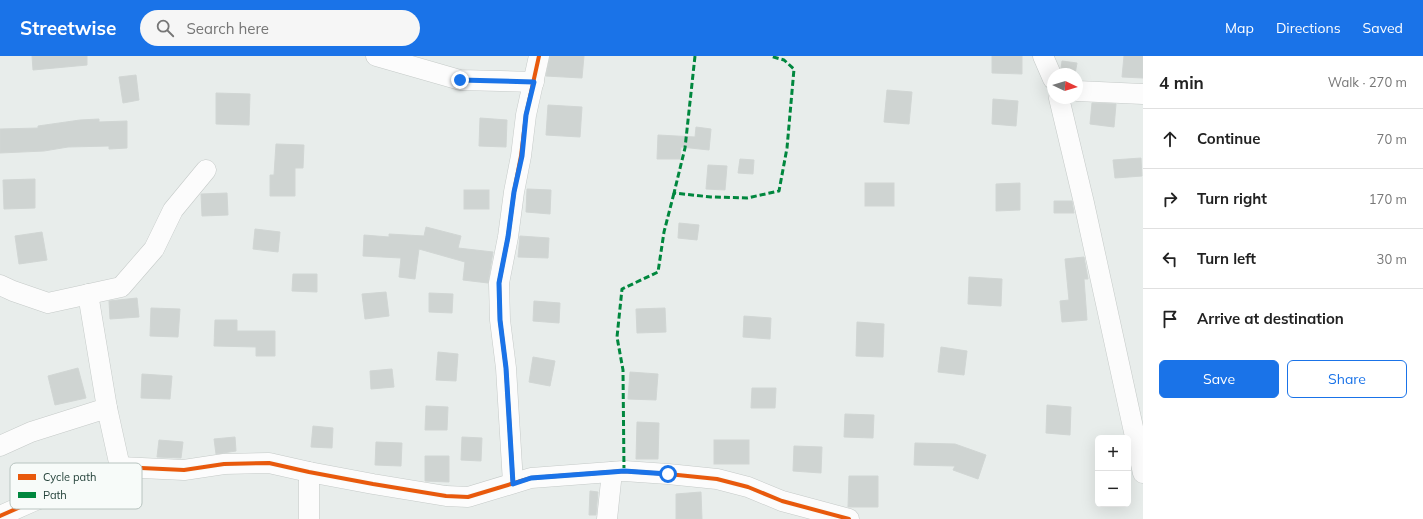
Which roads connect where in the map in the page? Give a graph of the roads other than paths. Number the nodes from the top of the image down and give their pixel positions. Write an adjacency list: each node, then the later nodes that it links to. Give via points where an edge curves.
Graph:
1 (376, 56): 5 (street, via 460,80)
2 (539, 56): 5 (street)
3 (1043, 56): 4 (street)
4 (1048, 68)
5 (534, 82): 19 (street, via 526,115 522,156 499,283)
6 (1083, 91): 7 (street)
7 (1143, 94)
8 (1060, 104): 18 (street)
9 (206, 170): 11 (street, via 173,210 154,249 121,286)
10 (0, 285): 11 (street, via 48,303)
11 (88, 294): 12 (street)
12 (106, 408): 13 (street, via 31,432); 14 (street)
13 (0, 446)
14 (119, 463)
15 (142, 469): 16 (street, via 184,470 224,464 269,463)
16 (309, 472): 19 (street, via 446,496 468,497); 22 (street)
17 (612, 472): 19 (street, via 531,478); 23 (street); 24 (street, via 717,479 748,487 782,501)
18 (1143, 472)
19 (513, 484)
20 (16, 509): 21 (street)
21 (0, 516)
22 (308, 519)
23 (607, 519)
24 (849, 519)

